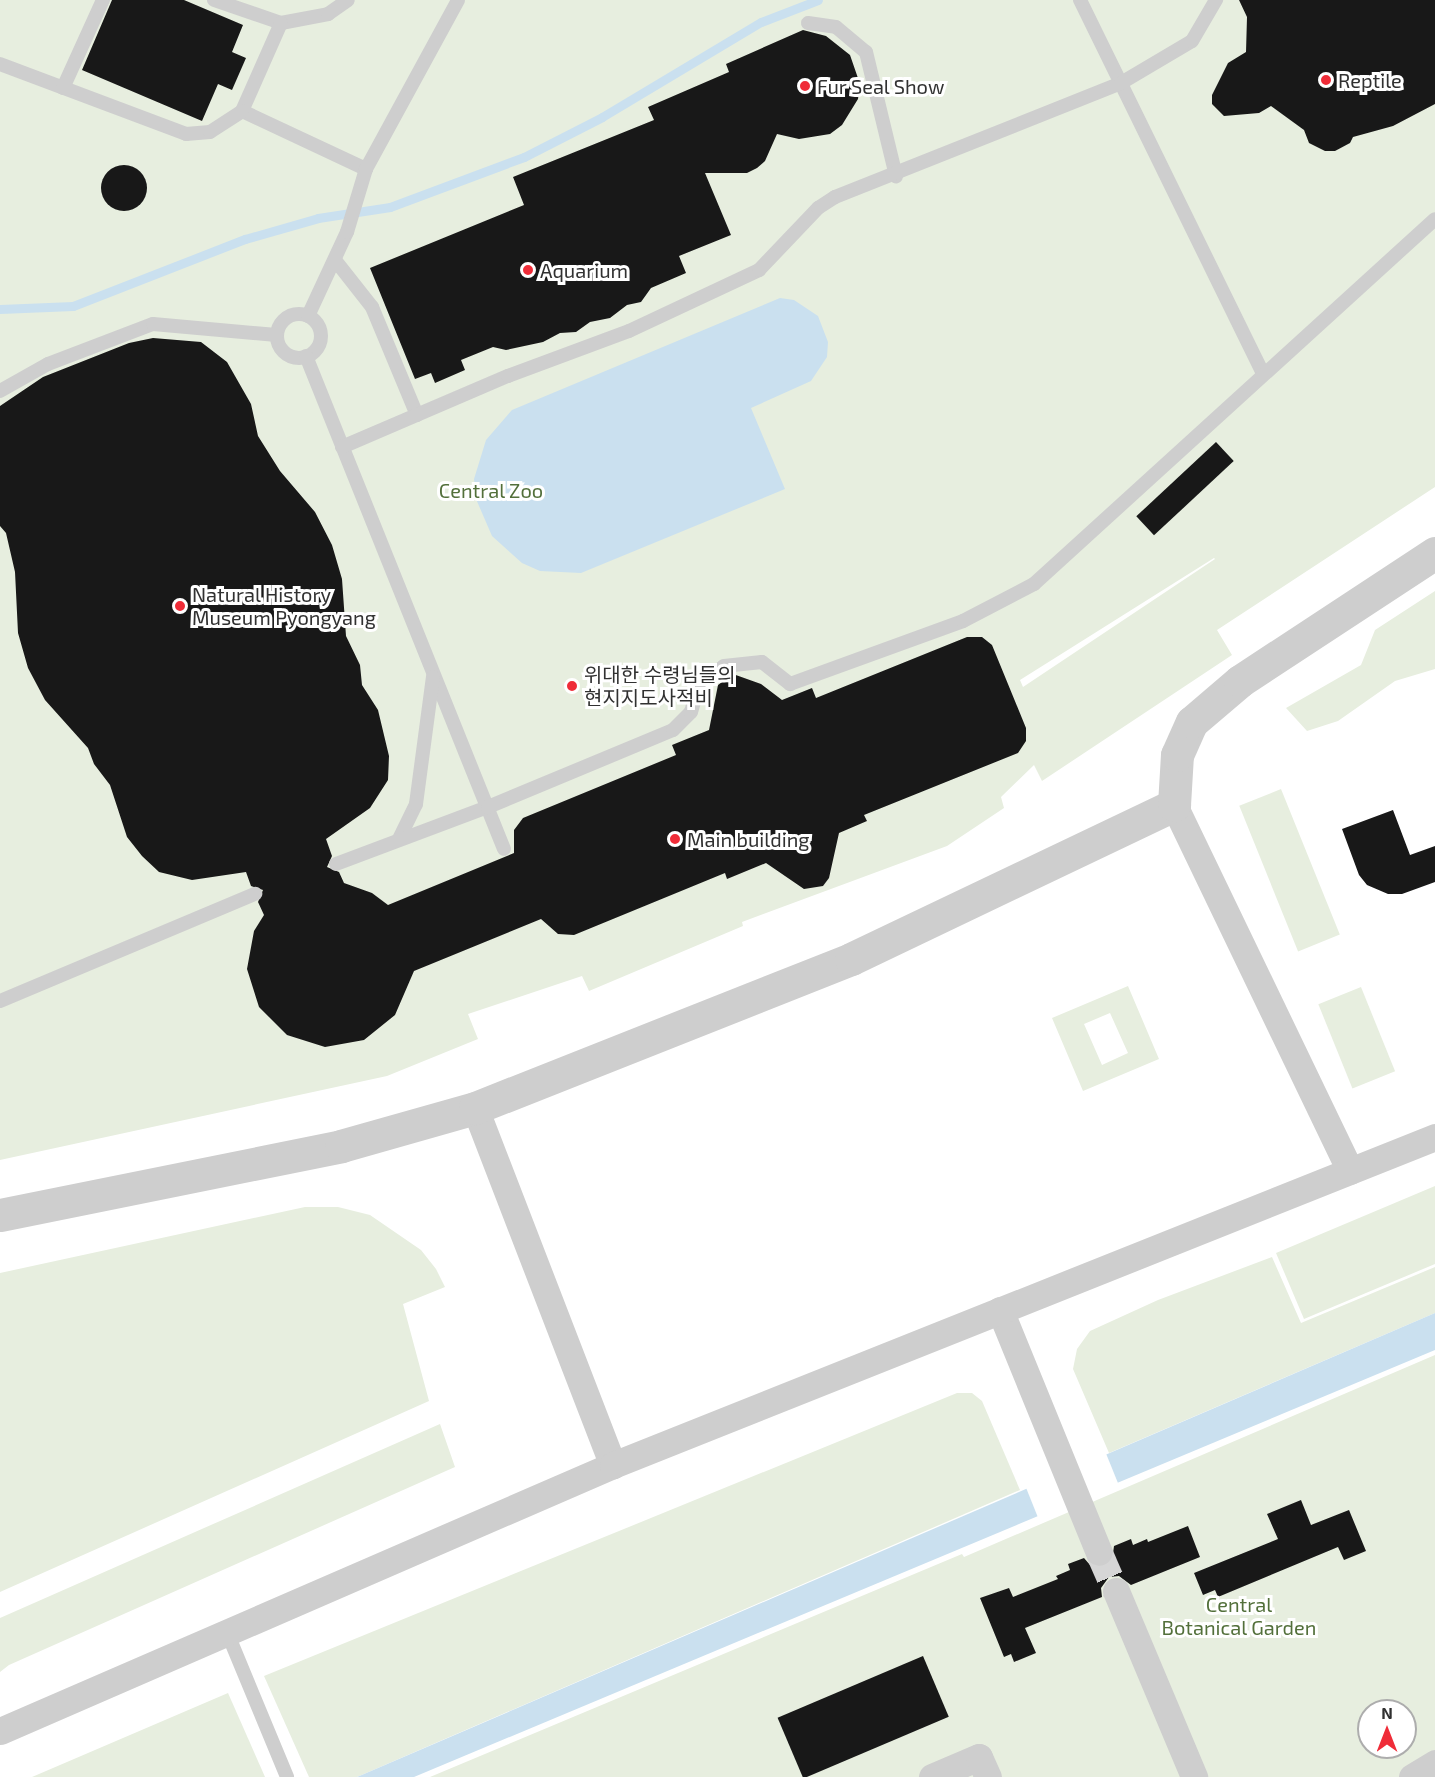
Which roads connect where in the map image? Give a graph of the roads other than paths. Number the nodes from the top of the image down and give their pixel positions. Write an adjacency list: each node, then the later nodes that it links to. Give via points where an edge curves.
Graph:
1 (103, 0): 11 (lane)
2 (214, 0): 7 (lane)
3 (348, 0): 7 (lane, via 328,14)
4 (457, 0): 13 (lane)
5 (1080, 0): 10 (lane)
6 (1216, 0): 10 (lane, via 1192,41)
7 (280, 23): 12 (lane)
8 (808, 23): 14 (lane, via 836,27 866,52)
9 (0, 64): 11 (lane)
10 (1121, 83): 14 (lane); 20 (lane)
11 (63, 88): 12 (lane, via 186,134 210,132)
12 (242, 111): 13 (lane)
13 (366, 169): 16 (lane)
14 (896, 176): 22 (lane, via 835,197 818,208 759,270 629,331)
15 (1435, 219): 20 (lane)
16 (335, 260): 17 (lane); 22 (lane, via 372,308)
17 (308, 316): 18 (lane, via 292,315 285,319); 19 (lane, via 320,328 321,337 314,352)
18 (277, 335): 19 (lane, via 278,343 289,355); 21 (lane, via 153,324 48,364)
19 (306, 356): 23 (lane)
20 (1263, 373): 27 (lane, via 1034,584 963,621 790,684 762,662 724,666 698,687 691,712 673,730)
21 (0, 391)
22 (417, 415): 23 (lane)
23 (342, 447): 25 (lane)
24 (1435, 553): 26 (street, via 1240,681 1192,722 1177,755)
25 (433, 675): 27 (lane); 28 (lane, via 416,804)
26 (1174, 805): 33 (street, via 851,959); 35 (street)
27 (488, 807): 28 (lane); 29 (lane)
28 (399, 839): 30 (lane)
29 (504, 849)
30 (336, 864)
31 (255, 894): 32 (lane)
32 (0, 1001)
33 (475, 1108): 36 (street, via 341,1146); 38 (street)
34 (1435, 1137): 35 (street)
35 (1350, 1171): 37 (street)
36 (0, 1215)
37 (1000, 1310): 38 (street); 39 (street)
38 (613, 1465): 41 (street)
39 (1099, 1551)
40 (1116, 1592): 47 (street)
41 (227, 1632): 42 (street); 44 (lane)
42 (0, 1731)
43 (1435, 1763): 48 (street)
44 (286, 1777)
45 (932, 1777): 46 (street, via 979,1757)
46 (988, 1777)
47 (1194, 1777)
48 (1412, 1777)

